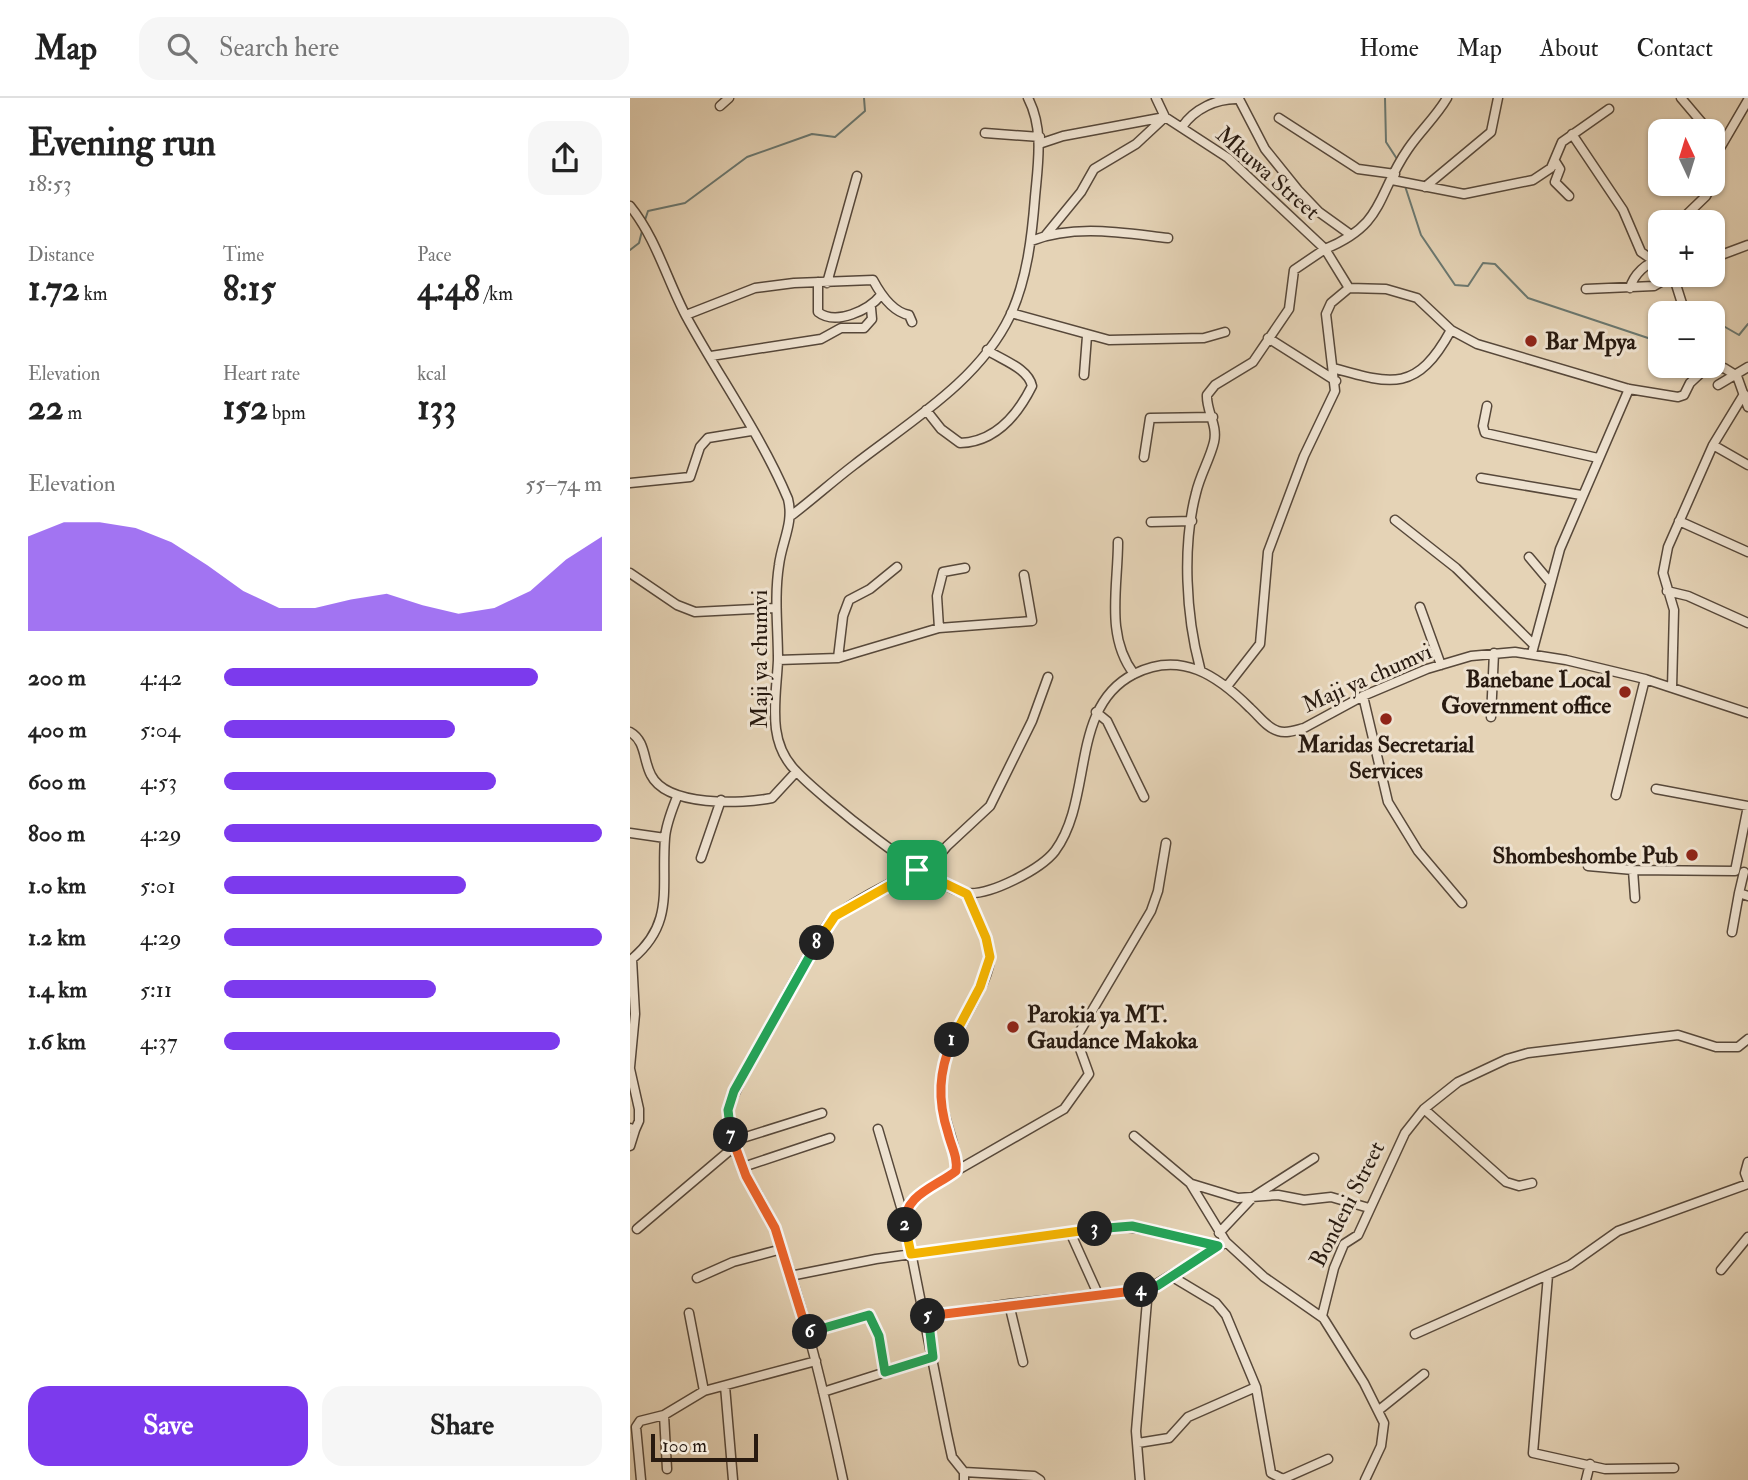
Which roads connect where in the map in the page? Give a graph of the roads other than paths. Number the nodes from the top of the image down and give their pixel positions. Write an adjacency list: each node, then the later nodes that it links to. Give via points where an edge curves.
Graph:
1 (729, 98): 8 (street)
2 (1028, 98): 17 (street)
3 (1156, 98): 10 (street)
4 (1447, 98): 20 (street, Mkuwa Street, via 1405,152)
5 (1498, 98): 21 (street, via 1491,132)
6 (1681, 98): 12 (street)
7 (1748, 100): 16 (street)
8 (720, 106)
9 (1609, 109): 15 (street)
10 (1165, 117): 13 (street, Mkuwa Street); 17 (street); 27 (street, via 1136,144 1094,169)
11 (1279, 118): 20 (street, via 1355,167)
12 (1699, 119)
13 (1182, 127): 26 (street, via 1198,110 1239,99 1265,149 1298,190 1318,212); 31 (street, Mkuwa Street, via 1227,158)
14 (985, 133): 17 (street)
15 (1572, 134): 18 (street, via 1562,142); 33 (street, via 1623,210 1641,252)
16 (1726, 138)
17 (1039, 140): 29 (street)
18 (1555, 160): 21 (street, via 1541,176 1503,188 1464,194); 22 (street, via 1560,170 1555,182)
19 (857, 176): 35 (street)
20 (1393, 177): 21 (street); 26 (street, Mkuwa Street, via 1379,209)
21 (1425, 187)
22 (1569, 196)
23 (1706, 196): 25 (street)
24 (630, 206): 43 (street)
25 (1691, 210)
26 (1352, 235): 31 (street, Mkuwa Street)
27 (1045, 236): 28 (street, via 1085,231); 29 (street)
28 (1168, 238)
29 (1031, 241): 42 (street)
30 (1748, 245): 32 (street)
31 (1325, 249): 37 (street); 48 (street, via 1294,270 1289,309)
32 (1725, 254)
33 (1648, 256)
34 (1648, 267): 38 (street)
35 (822, 282): 40 (street, via 873,280); 41 (street, via 821,315 840,317); 43 (street, via 755,288)
36 (1648, 286): 38 (street)
37 (1349, 288): 45 (street, via 1387,289 1417,298); 52 (street, via 1331,303 1326,314)
38 (1630, 288): 39 (street)
39 (1586, 289)
40 (881, 295): 41 (street); 44 (street)
41 (872, 307): 50 (street, via 872,319 862,329 841,328 821,339)
42 (1011, 313): 47 (street); 49 (street)
43 (685, 315): 50 (street)
44 (912, 322)
45 (1451, 330): 52 (street, via 1427,366 1399,381 1381,382); 58 (street, via 1477,344)
46 (1226, 332): 47 (street, via 1180,340)
47 (1087, 336): 53 (street)
48 (1268, 338): 55 (street); 62 (street, via 1249,366 1209,390 1206,402)
49 (987, 350): 61 (street); 61 (street, via 1022,371 1032,386 1000,431 960,443)
50 (711, 356): 63 (street)
51 (1748, 367): 54 (street)
52 (1333, 368): 55 (street)
53 (1084, 375)
54 (1737, 376): 56 (street); 57 (street); 58 (street, via 1724,368 1707,368 1678,397)
55 (1336, 381): 98 (street, via 1268,552 1260,644)
56 (1718, 385)
57 (1745, 387): 59 (street); 64 (street)
58 (1629, 389): 66 (street)
59 (1748, 405)
60 (1487, 406): 66 (street, via 1485,433)
61 (926, 410): 71 (street)
62 (1213, 418): 65 (street, via 1150,418); 73 (street, via 1214,442 1195,496)
63 (751, 431): 69 (street, via 708,439 700,447 690,477); 71 (street, via 782,485)
64 (1713, 445): 67 (street); 74 (street)
65 (1144, 457)
66 (1598, 458): 70 (street)
67 (1748, 465)
68 (1481, 478): 70 (street)
69 (630, 484)
70 (1581, 495): 83 (street)
71 (792, 514): 86 (street, Maji ya chumvi, via 779,564)
72 (1395, 520): 89 (street, via 1456,568)
73 (1192, 521): 75 (street); 94 (street, via 1188,617)
74 (1679, 521): 77 (street); 84 (street, via 1665,560)
75 (1151, 522)
76 (1118, 542): 95 (street, via 1116,639)
77 (1748, 552)
78 (1530, 557): 83 (street)
79 (897, 567): 91 (street, via 849,600)
80 (965, 568): 88 (street, via 943,572 937,596)
81 (630, 573): 86 (street, via 695,612)
82 (1024, 575): 88 (street, via 1032,621)
83 (1550, 582): 89 (street)
84 (1667, 591): 87 (street); 99 (street, via 1675,616)
85 (1420, 607): 93 (street)
86 (775, 608): 92 (street, Maji ya chumvi)
87 (1748, 623)
88 (939, 628): 91 (street)
89 (1533, 649): 90 (street, Maji ya chumvi); 97 (street, Maji ya chumvi)
90 (1494, 653): 93 (street, Maji ya chumvi); 103 (street)
91 (838, 658): 92 (street)
92 (778, 660): 105 (street, Maji ya chumvi, via 776,730 784,756)
93 (1441, 665): 100 (street, Maji ya chumvi)
94 (1200, 668): 95 (street, Maji ya chumvi, via 1175,665); 98 (street, Maji ya chumvi)
95 (1133, 674): 101 (street)
96 (1048, 677): 118 (street, via 990,806)
97 (1646, 679): 99 (street, Maji ya chumvi); 107 (street)
98 (1228, 685): 100 (street, Maji ya chumvi, via 1269,726 1286,733)
99 (1672, 688): 102 (street, Maji ya chumvi)
100 (1363, 696): 123 (street, via 1381,778 1395,817)
101 (1096, 712): 109 (street, via 1107,720); 120 (street, via 1067,833 1054,852 1039,866 1005,884)
102 (1748, 713)
103 (1491, 718)
104 (630, 732): 108 (street, via 639,741 650,774)
105 (796, 772): 110 (street, via 772,798); 118 (street, Maji ya chumvi)
106 (1656, 789): 111 (street)
107 (1616, 795)
108 (677, 797): 110 (street); 113 (street)
109 (1144, 797)
110 (721, 800): 115 (street)
111 (1748, 806): 119 (street)
112 (630, 833): 113 (street)
113 (665, 838): 125 (street, via 659,930)
114 (1166, 843): 139 (street, via 1151,911 1076,1038 1089,1074 1079,1091 1056,1115)
115 (701, 858)
116 (1588, 866): 117 (street)
117 (1633, 870): 119 (street); 122 (street)
118 (920, 872): 120 (street, Maji ya chumvi); 134 (street, via 828,923 734,1091 728,1110)
119 (1742, 872): 121 (street)
120 (967, 894): 139 (street, via 990,957 941,1076 941,1107)
121 (1744, 895): 124 (street)
122 (1635, 898)
123 (1462, 903)
124 (1732, 932)
125 (631, 959): 127 (street, via 635,1014)
126 (1748, 1039): 128 (street, Bondeni Street, via 1738,1046 1716,1047 1678,1035 1544,1049 1485,1068 1458,1082)
127 (630, 1068): 130 (street, via 639,1110 639,1121)
128 (1424, 1110): 142 (street, via 1506,1182); 144 (street, Bondeni Street, via 1405,1133)
129 (822, 1113): 134 (street)
130 (632, 1129): 135 (street)
131 (878, 1129): 145 (street)
132 (1134, 1136): 141 (street)
133 (830, 1138): 138 (street)
134 (734, 1144): 138 (street); 146 (street)
135 (630, 1146)
136 (1314, 1158): 143 (street)
137 (1748, 1162): 140 (street)
138 (743, 1167): 151 (street)
139 (956, 1171): 145 (street, via 914,1198)
140 (1748, 1182): 154 (street, via 1618,1231)
141 (1190, 1183): 143 (street, via 1238,1198); 148 (street)
142 (1532, 1183)
143 (1253, 1197): 144 (street, via 1338,1198); 148 (street)
144 (1369, 1208): 163 (street, Bondeni Street, via 1358,1235 1344,1244 1323,1304)
145 (904, 1217): 152 (street)
146 (637, 1229)
147 (1070, 1232): 150 (street, via 1132,1226); 152 (street); 159 (street)
148 (1219, 1233): 150 (street)
149 (1748, 1237): 153 (street)
150 (1222, 1244): 156 (street); 163 (street)
151 (782, 1249): 155 (street); 157 (street, via 733,1262)
152 (911, 1254): 155 (street); 162 (street)
153 (1721, 1270)
154 (1548, 1275): 165 (street); 179 (street, via 1532,1451)
155 (790, 1276): 164 (street)
156 (1171, 1276): 158 (street); 172 (street, via 1220,1307)
157 (697, 1278)
158 (1148, 1289): 159 (street); 177 (street)
159 (1098, 1294): 160 (street)
160 (1009, 1304): 162 (street); 168 (street)
161 (689, 1313): 173 (street)
162 (926, 1317): 166 (street)
163 (1323, 1318): 175 (street)
164 (807, 1332): 167 (street); 169 (street, via 869,1315 879,1336)
165 (1415, 1334)
166 (933, 1357): 169 (street); 182 (street, via 952,1457)
167 (816, 1361): 171 (street); 174 (street)
168 (1023, 1362)
169 (885, 1372): 174 (street)
170 (1424, 1374): 175 (street)
171 (725, 1386): 173 (street); 184 (street)
172 (1256, 1387): 177 (street, via 1188,1417 1169,1438); 178 (street, via 1269,1467 1275,1477 1283,1479)
173 (704, 1391): 176 (street)
174 (823, 1392): 185 (street)
175 (1379, 1410): 188 (street, via 1384,1432)
176 (664, 1415): 181 (street); 183 (street, via 637,1423)
177 (1138, 1443): 187 (street)
178 (1328, 1459)
179 (1590, 1464): 180 (street, via 1605,1469); 189 (street)
180 (1674, 1468)
181 (667, 1469)
182 (964, 1476): 186 (street, via 1034,1476)
183 (641, 1480)
184 (733, 1480)
185 (843, 1480)
186 (1040, 1480)
187 (1140, 1480)
188 (1365, 1480)
189 (1586, 1480)

